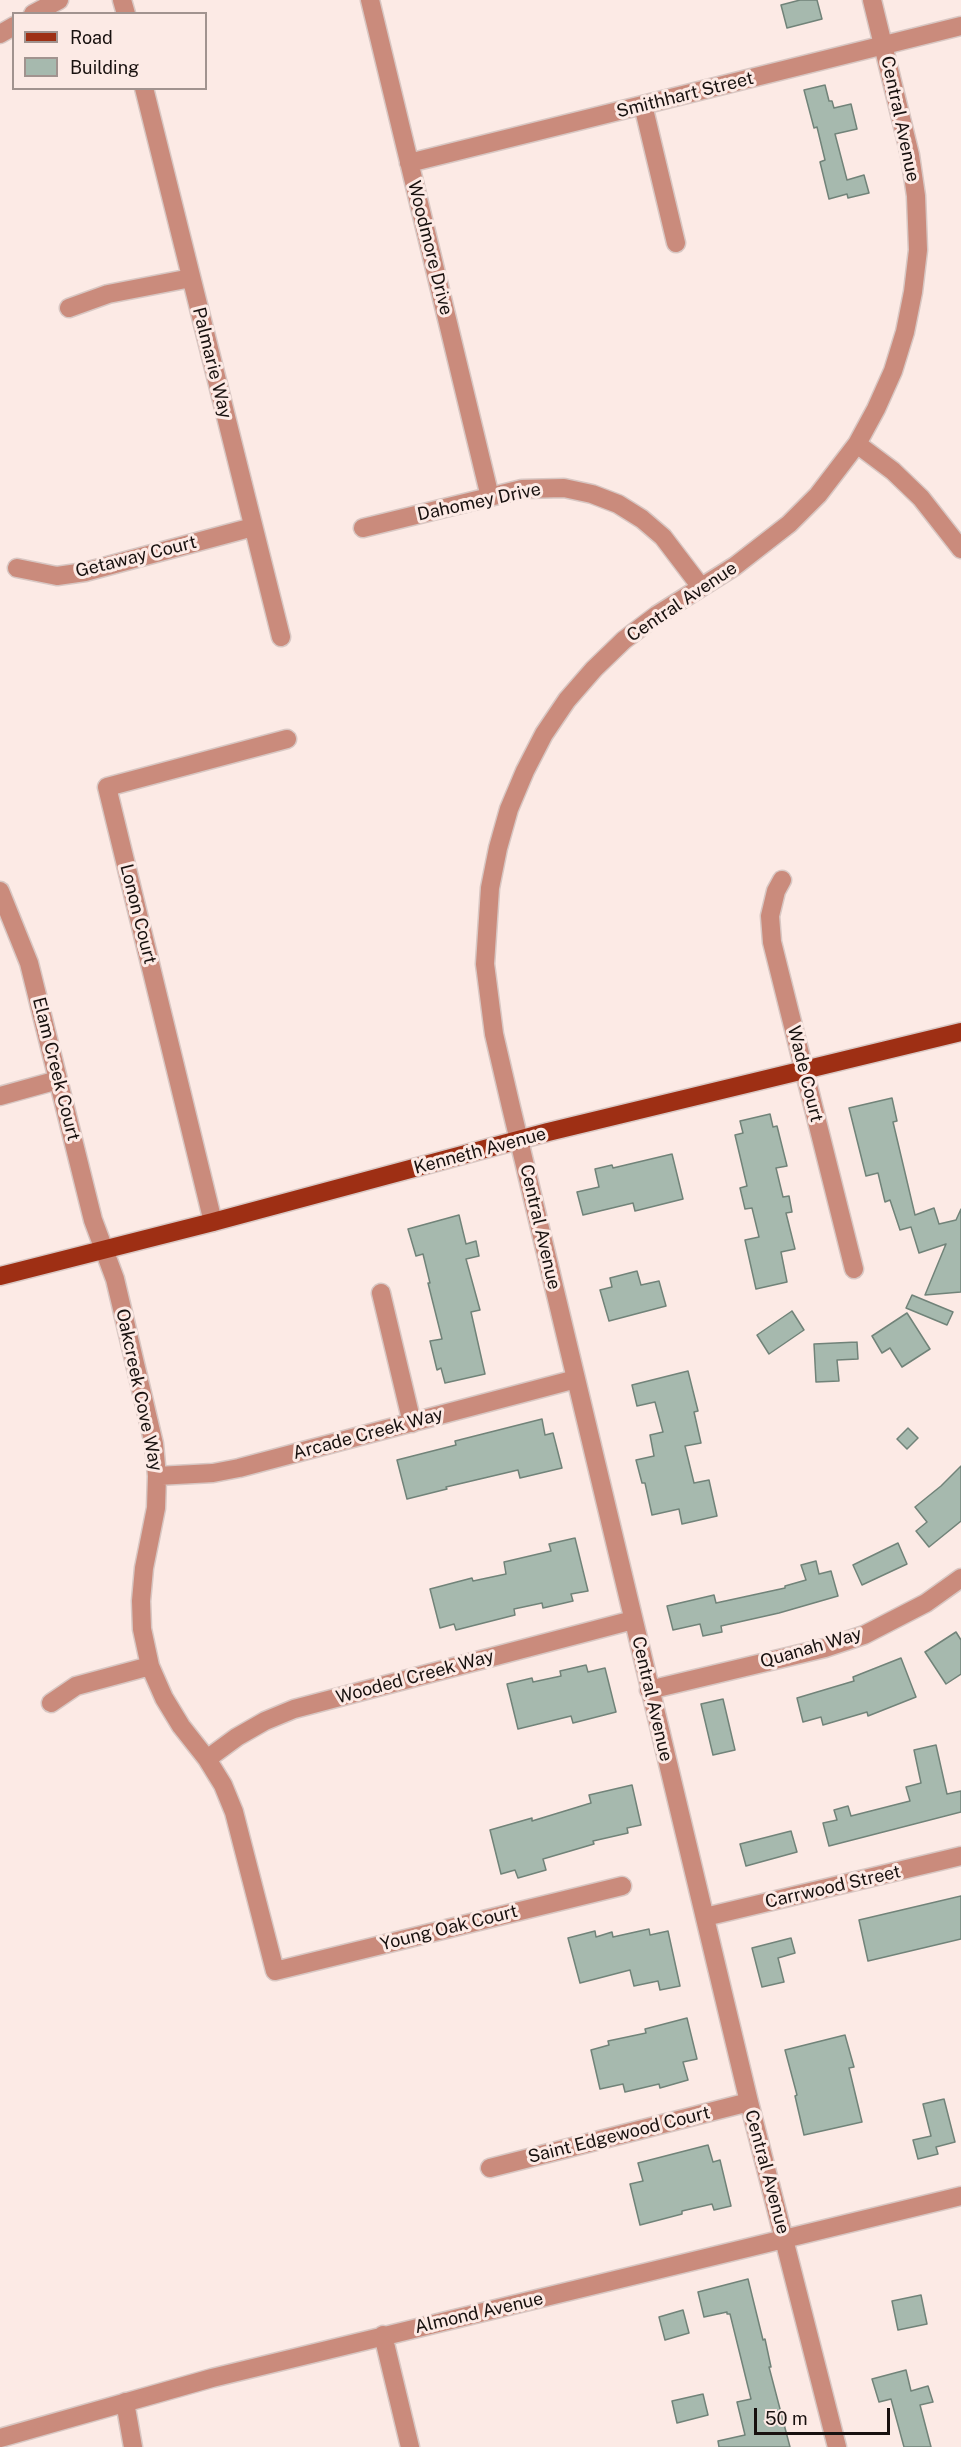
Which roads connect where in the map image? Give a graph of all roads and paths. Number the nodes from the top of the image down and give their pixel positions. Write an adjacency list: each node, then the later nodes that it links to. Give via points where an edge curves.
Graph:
1 (59, 0): 4 (street)
2 (370, 0): 9 (street, Woodmore Drive)
3 (872, 0): 6 (street, Central Avenue)
4 (37, 12)
5 (961, 26): 6 (street, Smithhart Street)
6 (883, 45): 8 (street, Smithhart Street); 13 (street, Central Avenue, via 910,155 918,250 914,291 902,342 880,400)
7 (144, 90): 11 (street, Palmarie Way)
8 (643, 105): 9 (street, Smithhart Street); 10 (street)
9 (409, 164): 14 (street, Woodmore Drive)
10 (676, 243)
11 (191, 278): 12 (street, via 108,294); 15 (street, Palmarie Way)
12 (69, 308)
13 (857, 444): 17 (street, via 921,498); 19 (street, Central Avenue, via 818,495 789,524)
14 (490, 496): 16 (street, Dahomey Drive); 19 (street, Dahomey Drive, via 550,487 592,494 618,504 663,537)
15 (253, 527): 18 (street, Getaway Court, via 85,572 57,576); 20 (street, Palmarie Way)
16 (363, 528)
17 (961, 549)
18 (17, 568)
19 (701, 587): 28 (street, Central Avenue, via 624,640 581,685 544,734 509,809 490,888 485,964 494,1034)
20 (281, 637)
21 (287, 739): 29 (street, Lonon Court, via 107,787)
22 (782, 880): 25 (street, Wade Court, via 772,904 770,929)
23 (0, 891): 26 (street, Elam Creek Court, via 29,963)
24 (961, 1032): 25 (main road, Kenneth Avenue)
25 (804, 1070): 28 (main road, Kenneth Avenue); 31 (street, Wade Court)
26 (58, 1080): 27 (street); 30 (street, Elam Creek Court)
27 (0, 1096)
28 (519, 1140): 29 (main road, Kenneth Avenue); 34 (street, Central Avenue)
29 (213, 1222): 30 (main road, Kenneth Avenue)
30 (103, 1250): 32 (main road, Kenneth Avenue); 36 (street, Oakcreek Cove Way, via 115,1279 154,1444)
31 (854, 1269)
32 (0, 1276)
33 (381, 1293): 35 (street)
34 (576, 1379): 35 (street, Arcade Creek Way); 38 (street, Central Avenue)
35 (412, 1423): 36 (street, Arcade Creek Way, via 239,1468)
36 (157, 1476): 39 (street, Oakcreek Cove Way, via 156,1508 141,1600)
37 (961, 1578): 40 (street, Quanah Way, via 926,1604 864,1635)
38 (633, 1620): 40 (street, Central Avenue); 42 (street, Wooded Creek Way, via 294,1709 237,1737)
39 (150, 1666): 41 (street, via 76,1686); 42 (street, Oakcreek Cove Way, via 175,1717)
40 (650, 1690): 45 (street, Central Avenue)
41 (51, 1704)
42 (207, 1759): 46 (street, Oakcreek Cove Way, via 234,1812)
43 (961, 1856): 45 (street, Carrwood Street)
44 (622, 1886): 46 (street, Young Oak Court)
45 (705, 1917): 47 (street, Central Avenue)
46 (275, 1971)
47 (748, 2102): 48 (street, Saint Edgewood Court); 50 (street, Central Avenue)
48 (490, 2168)
49 (961, 2196): 50 (street, Almond Avenue)
50 (784, 2238): 51 (street, Almond Avenue); 56 (street, Central Avenue)
51 (383, 2335): 52 (street, Almond Avenue); 55 (street)
52 (125, 2402): 53 (street, Almond Avenue); 54 (street)
53 (0, 2438)
54 (133, 2447)
55 (410, 2447)
56 (837, 2447)

